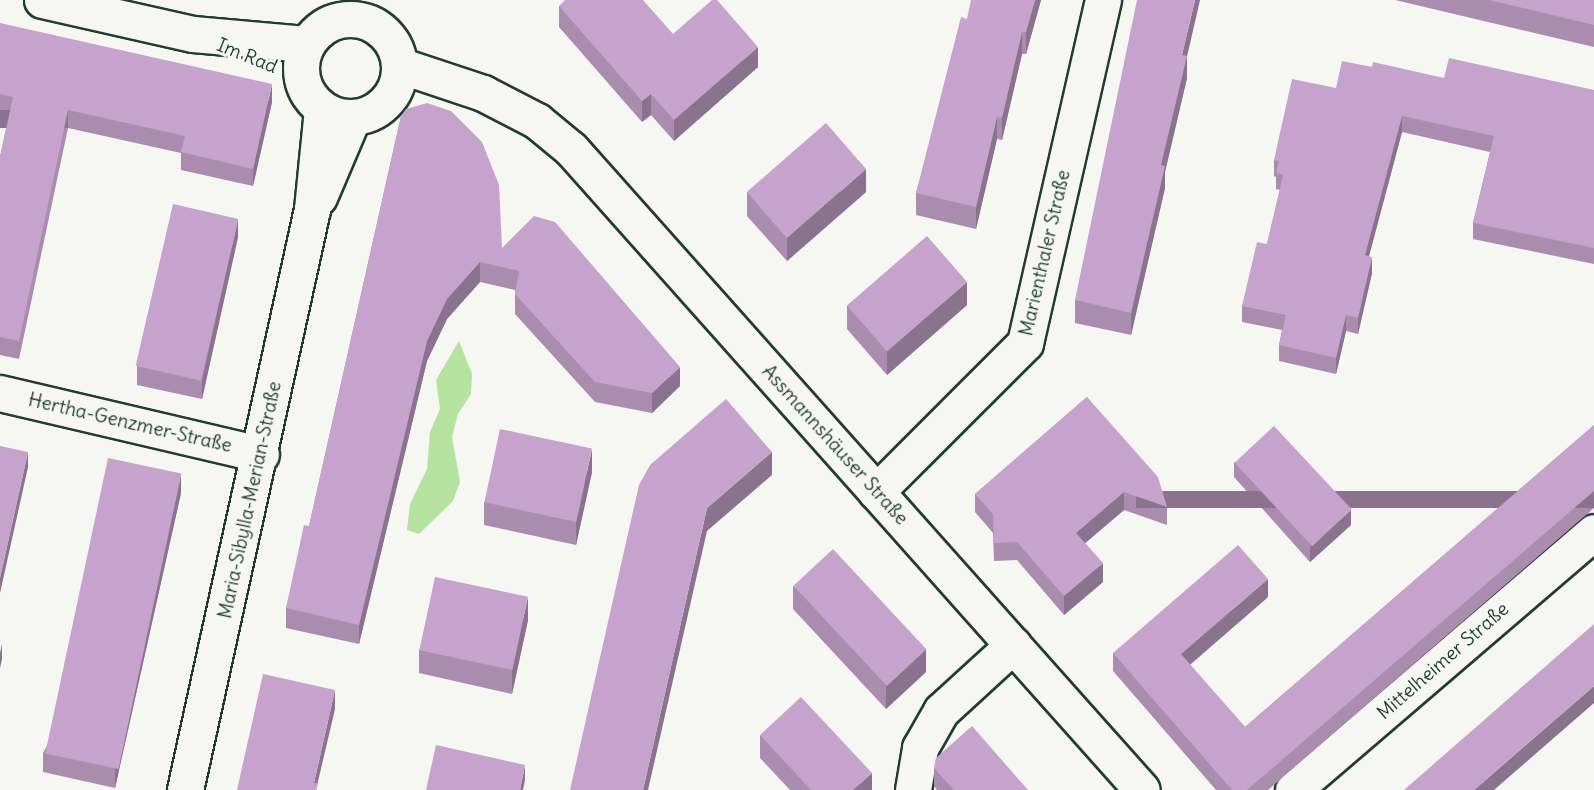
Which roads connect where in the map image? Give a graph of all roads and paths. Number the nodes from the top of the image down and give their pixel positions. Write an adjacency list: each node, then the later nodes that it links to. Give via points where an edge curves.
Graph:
1 (43, 0): 5 (street, Im Rad)
2 (1103, 0): 10 (street, Marienthaler Straße, via 1025,344)
3 (346, 9): 4 (street, via 363,20); 5 (street, via 315,32)
4 (383, 15): 6 (street)
5 (304, 61): 7 (street, via 309,95)
6 (396, 77): 7 (street, via 377,109); 10 (street, Assmannshäuser Straße, via 479,109 517,111 571,149)
7 (338, 113): 9 (street, Maria-Sibylla-Merian-Straße, via 312,209)
8 (0, 393): 9 (street, Hertha-Genzmer-Straße)
9 (261, 454): 13 (street, Maria-Sibylla-Merian-Straße)
10 (876, 492): 12 (street, Assmannshäuser Straße)
11 (1594, 533): 16 (street, Mittelheimer Straße)
12 (1013, 645): 14 (street, via 941,711 920,748); 15 (street, Assmannshäuser Straße)
13 (185, 790)
14 (913, 790)
15 (1142, 790)
16 (1293, 790)

